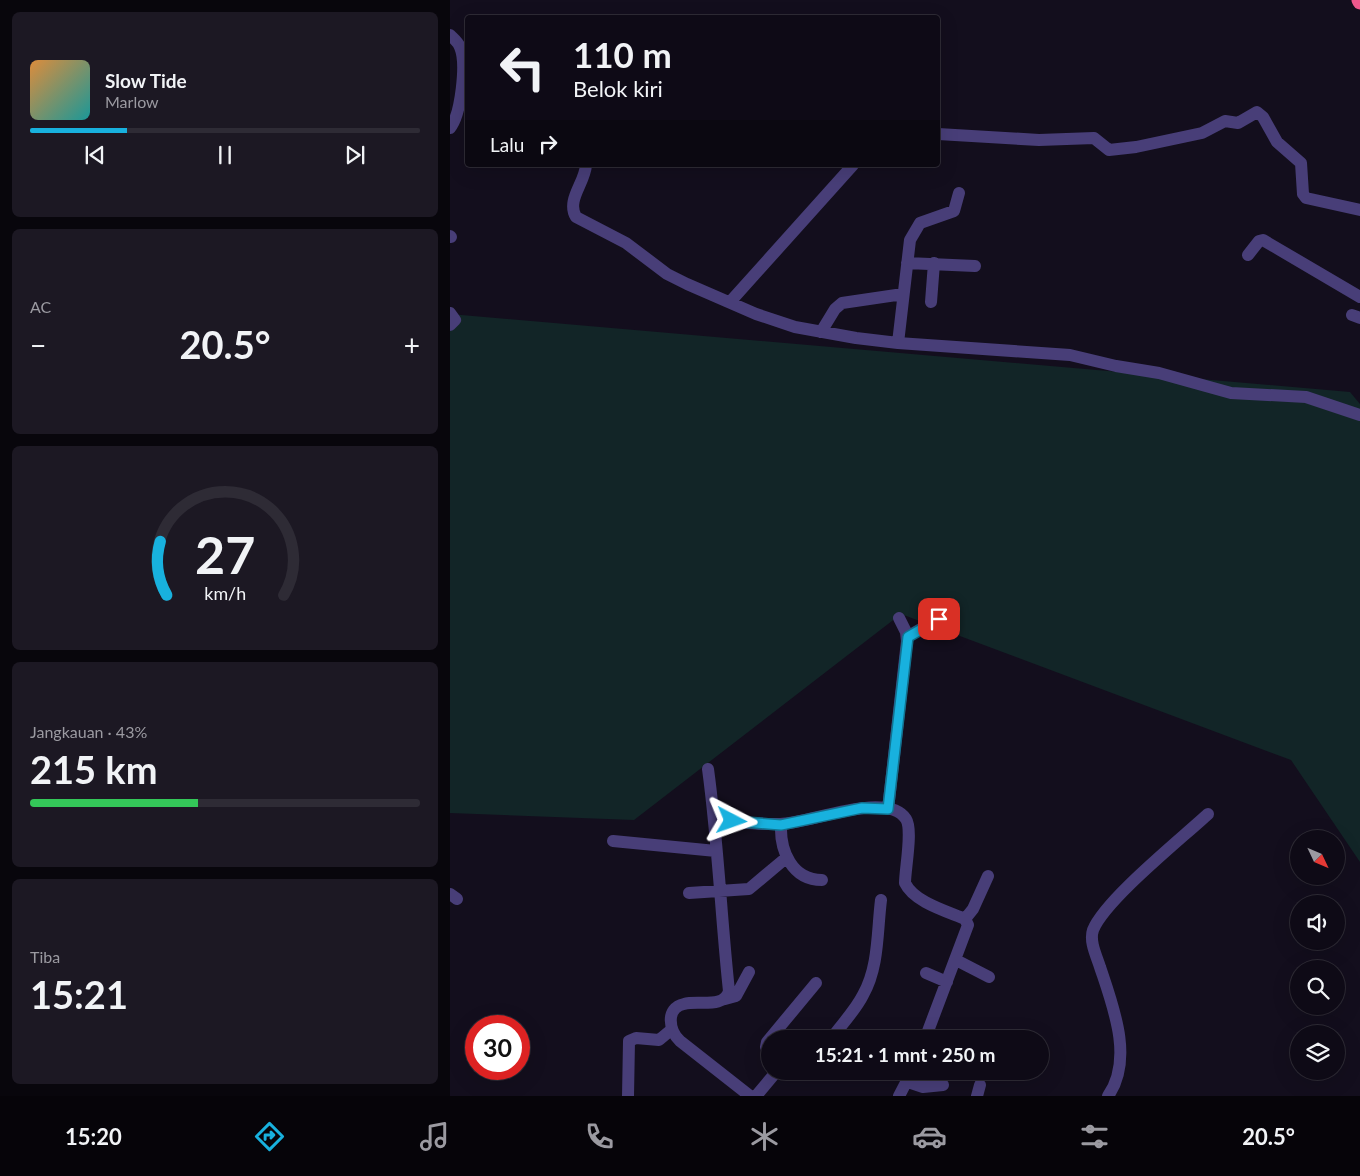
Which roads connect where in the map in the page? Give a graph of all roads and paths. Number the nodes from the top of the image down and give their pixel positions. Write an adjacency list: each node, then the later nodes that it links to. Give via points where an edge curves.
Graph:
1 (450, 35): 2 (street, via 460,46 463,64)
2 (458, 123)
3 (940, 134): 7 (street, via 1039,140 1094,138 1109,150 1128,149 1202,133 1225,120 1238,122 1257,112 1277,142 1301,163 1306,198)
4 (586, 167): 14 (street, via 584,179 573,200 576,217 626,243 676,278)
5 (851, 167): 14 (street)
6 (959, 193): 9 (street, via 954,211 926,220 914,229)
7 (1360, 210)
8 (1248, 255): 13 (street, via 1262,240)
9 (907, 263): 10 (street); 12 (street)
10 (934, 263): 11 (street); 15 (street)
11 (975, 266)
12 (903, 294): 18 (street, via 842,303); 19 (street)
13 (1360, 297)
14 (730, 302): 18 (street, via 781,323)
15 (931, 302)
16 (450, 313): 17 (street, via 455,320)
17 (450, 325)
18 (822, 332): 19 (street)
19 (898, 343): 20 (street, via 1070,355 1231,392 1306,397)
20 (1360, 415)
21 (954, 610): 23 (street)
22 (899, 618): 23 (street)
23 (908, 637): 25 (street)
24 (708, 769): 27 (street)
25 (888, 809): 28 (street, via 862,808); 37 (street, via 899,812 908,823 905,875 908,890)
26 (1208, 814): 53 (street, via 1104,912 1092,933 1115,1012 1120,1053)
27 (715, 820): 28 (street); 30 (street)
28 (781, 825): 31 (street)
29 (613, 841): 30 (street)
30 (716, 851): 34 (street)
31 (786, 858): 33 (street, via 807,879); 34 (street, via 749,889)
32 (988, 876): 37 (street)
33 (822, 880)
34 (719, 891): 35 (street); 44 (street, via 730,991)
35 (689, 893)
36 (881, 900): 47 (street, via 874,967 862,997)
37 (965, 919): 38 (street, via 967,932)
38 (956, 960): 41 (street); 43 (street)
39 (749, 972): 44 (street, via 736,996)
40 (926, 973): 43 (street)
41 (989, 976)
42 (816, 982): 46 (street)
43 (947, 982): 48 (street)
44 (725, 999): 45 (street, via 683,1004 670,1018)
45 (671, 1030): 55 (street, via 658,1040 636,1038 629,1042); 56 (street, via 680,1041)
46 (777, 1030)
47 (837, 1030)
48 (928, 1030)
49 (772, 1080): 54 (street)
50 (908, 1080): 57 (street)
51 (914, 1080): 52 (street, via 923,1087)
52 (943, 1085)
53 (1115, 1093)
54 (763, 1094)
55 (628, 1096)
56 (750, 1096)
57 (899, 1096)

